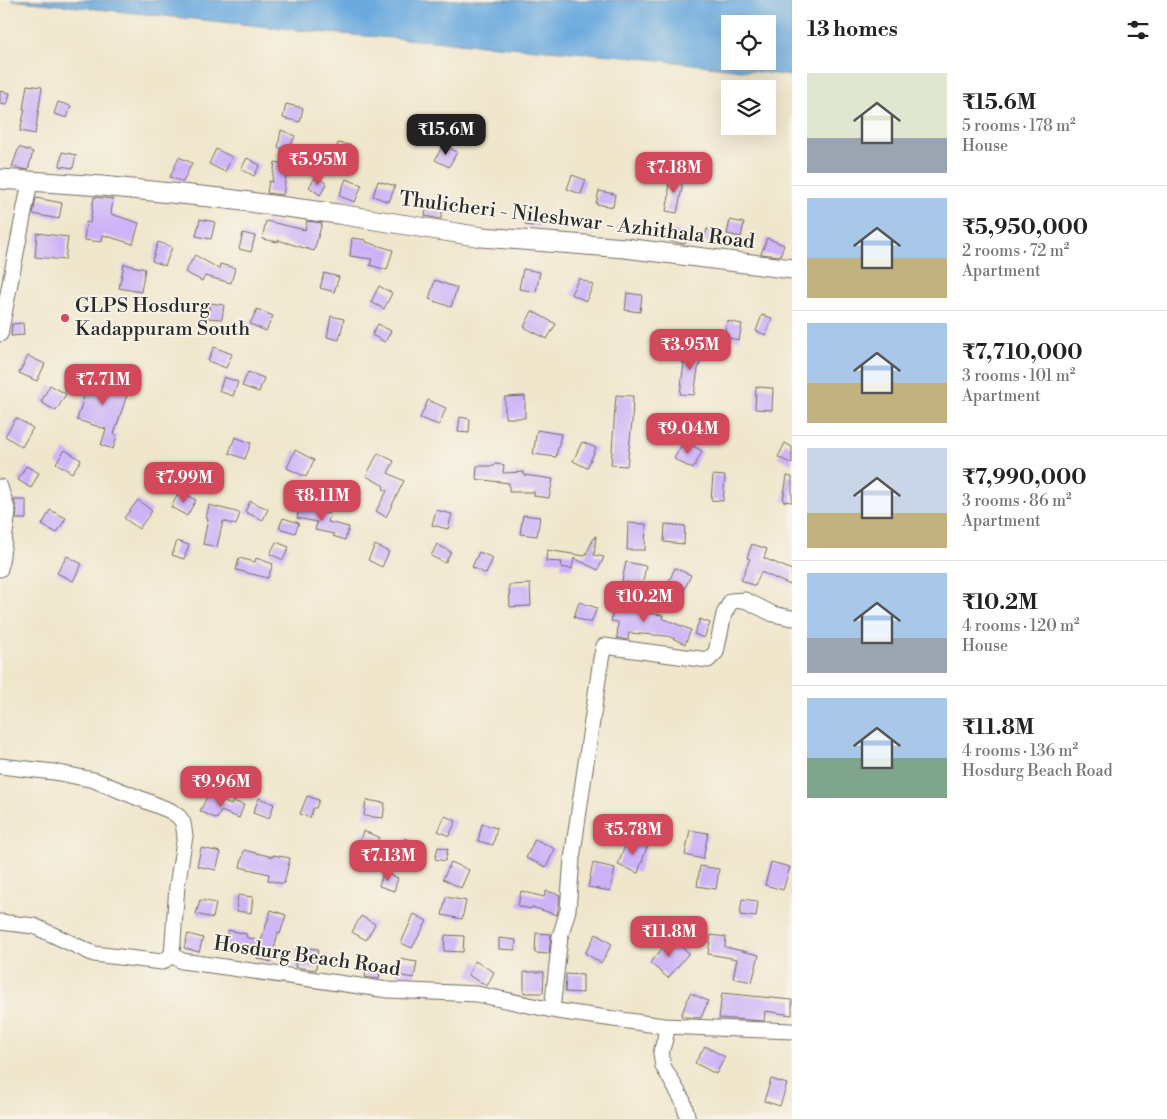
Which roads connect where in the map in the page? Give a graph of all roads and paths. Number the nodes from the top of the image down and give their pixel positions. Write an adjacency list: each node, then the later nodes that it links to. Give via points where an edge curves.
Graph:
1 (0, 179): 2 (main road, Thulicheri - Nileshwar - Azhithala Road)
2 (30, 182): 3 (main road, Thulicheri - Nileshwar - Azhithala Road, via 210,197 482,237 625,248); 4 (street)
3 (792, 269)
4 (0, 334)
5 (0, 487): 6 (street, via 8,512)
6 (0, 569)
7 (792, 618): 11 (street, via 773,614 745,600 731,601 724,614 716,652 708,660 604,646)
8 (0, 766): 10 (street, via 94,780 179,816 185,836 177,886)
9 (0, 922): 10 (street, via 34,926 94,954 162,962)
10 (172, 956): 11 (street, Hosdurg Beach Road, via 182,961 388,990 477,994)
11 (552, 1010): 12 (street, Hosdurg Beach Road)
12 (664, 1026): 13 (street, Hosdurg Beach Road); 14 (street, via 662,1066 683,1101)
13 (792, 1031)
14 (688, 1119)

